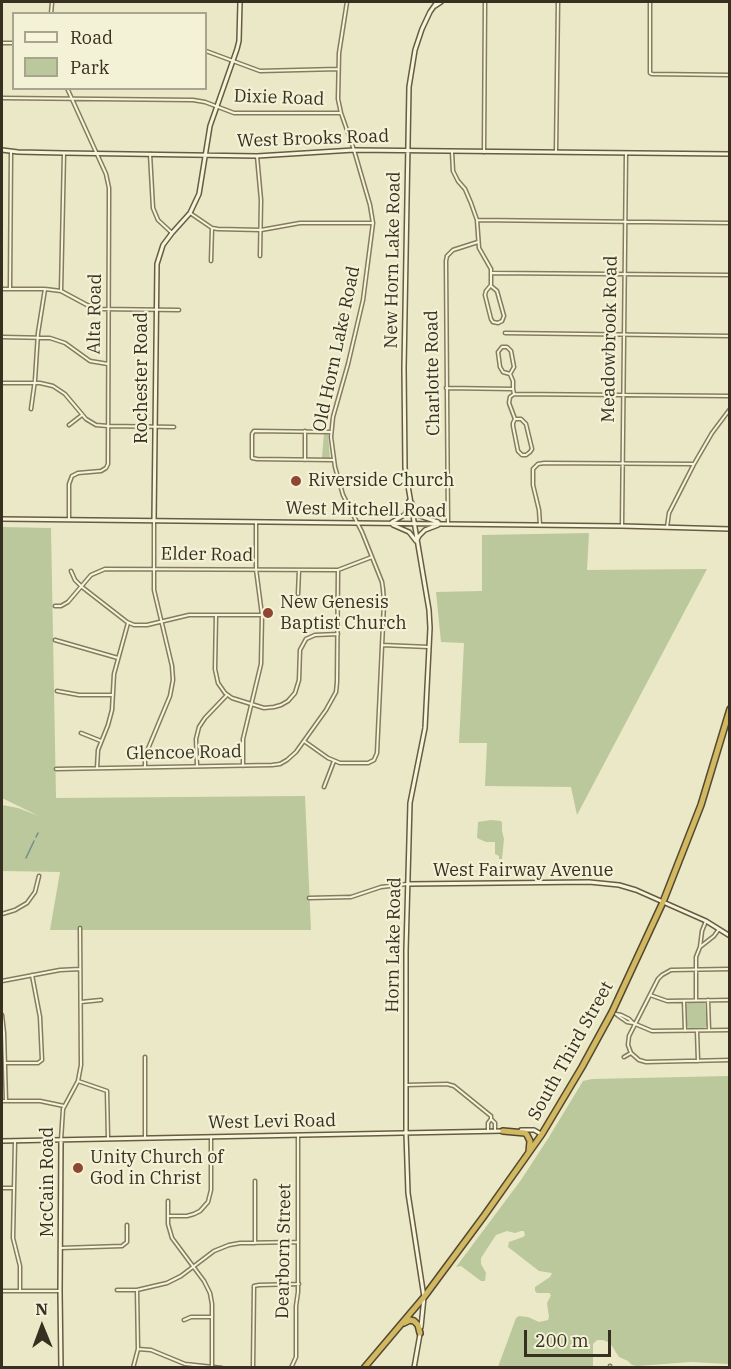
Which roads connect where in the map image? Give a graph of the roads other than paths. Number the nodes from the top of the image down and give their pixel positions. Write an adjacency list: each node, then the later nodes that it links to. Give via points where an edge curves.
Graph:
1 (240, 2): 10 (street, Rochester Road, via 239,41)
2 (347, 2): 11 (street, Old Horn Lake Road)
3 (431, 2): 8 (street)
4 (439, 2): 8 (street, New Horn Lake Road)
5 (485, 2): 23 (street)
6 (558, 2): 24 (street)
7 (650, 2): 12 (street, via 652,74)
8 (430, 12): 20 (street, New Horn Lake Road, via 411,68)
9 (207, 51): 10 (street)
10 (233, 62): 11 (street, via 260,71); 16 (street, Rochester Road)
11 (338, 69): 17 (street, Old Horn Lake Road)
12 (729, 75)
13 (68, 90): 15 (street, Alta Road)
14 (2, 98): 15 (street, Dixie Road)
15 (72, 99): 16 (street, Dixie Road, via 193,100); 26 (street, Alta Road)
16 (216, 107): 17 (street, Dixie Road, via 234,114); 30 (street, Rochester Road)
17 (341, 113): 19 (street, Old Horn Lake Road)
18 (2, 150): 21 (street, West Brooks Road)
19 (354, 150): 20 (street, West Brooks Road); 31 (street, West Brooks Road); 35 (street, Old Horn Lake Road)
20 (408, 150): 22 (street, West Brooks Road); 82 (street, New Horn Lake Road, via 404,398)
21 (11, 151): 25 (street, West Brooks Road); 48 (street)
22 (452, 152): 23 (street, West Brooks Road); 33 (street, via 453,171)
23 (484, 152): 24 (street, West Brooks Road)
24 (556, 152): 27 (street, West Brooks Road)
25 (64, 153): 26 (street, West Brooks Road); 50 (street)
26 (97, 153): 28 (street, West Brooks Road); 51 (street, Alta Road, via 109,188)
27 (626, 153): 29 (street, West Brooks Road); 34 (street, Meadowbrook Road)
28 (150, 154): 30 (street, West Brooks Road); 39 (street, via 153,207 158,220)
29 (729, 154)
30 (206, 155): 31 (street, West Brooks Road); 32 (street, Rochester Road, via 199,194)
31 (257, 156): 38 (street)
32 (190, 213): 37 (street); 39 (street, Rochester Road)
33 (477, 220): 34 (street); 40 (street)
34 (625, 222): 36 (street); 44 (street, Meadowbrook Road)
35 (373, 223): 38 (street, via 300,223); 77 (street, Old Horn Lake Road, via 363,300)
36 (729, 223)
37 (212, 228): 38 (street); 42 (street)
38 (261, 230): 41 (street)
39 (172, 233): 52 (street, Rochester Road, via 158,260)
40 (478, 242): 43 (street); 63 (street, Charlotte Road, via 451,251 446,259)
41 (260, 256)
42 (212, 261)
43 (492, 273): 44 (street); 46 (street)
44 (624, 274): 45 (street); 55 (street, Meadowbrook Road)
45 (729, 275)
46 (491, 286): 46 (street, via 485,296 491,320 499,323 503,315 497,291)
47 (2, 289): 48 (street)
48 (10, 289): 49 (street)
49 (45, 289): 50 (street); 58 (street)
50 (61, 291): 51 (street, via 90,307)
51 (109, 310): 52 (street); 59 (street, Alta Road)
52 (156, 310): 53 (street); 74 (street, Rochester Road)
53 (179, 310)
54 (505, 333): 55 (street)
55 (624, 335): 56 (street); 66 (street, Meadowbrook Road)
56 (729, 336)
57 (2, 337): 58 (street)
58 (38, 337): 59 (street, via 65,343 90,361); 62 (street)
59 (108, 364): 73 (street, Alta Road)
60 (510, 374): 60 (street, via 514,367 511,351 502,347 498,352 500,367); 64 (street)
61 (2, 383): 62 (street)
62 (35, 383): 68 (street); 70 (street, via 58,388)
63 (446, 388): 64 (street); 91 (street, Charlotte Road)
64 (513, 389): 65 (street)
65 (514, 394): 66 (street); 71 (street, via 509,403)
66 (623, 395): 67 (street); 80 (street, Meadowbrook Road)
67 (729, 396)
68 (31, 409)
69 (729, 409): 81 (street)
70 (82, 415): 72 (street); 73 (street, via 94,424)
71 (515, 419): 71 (street, via 512,425 518,451 526,455 532,449 526,423)
72 (69, 425)
73 (108, 426): 74 (street); 84 (street, Alta Road, via 108,464 101,471 72,476)
74 (155, 427): 75 (street); 85 (street, Rochester Road)
75 (174, 427)
76 (305, 431): 77 (street); 78 (street); 78 (street, via 257,430 252,434 252,458)
77 (331, 432): 79 (street, Old Horn Lake Road)
78 (305, 460): 79 (street)
79 (333, 460): 87 (street, Old Horn Lake Road, via 343,495)
80 (622, 463): 81 (street); 92 (street, via 536,465 533,485); 93 (street, Meadowbrook Road)
81 (694, 464): 94 (street, via 669,513)
82 (409, 496): 88 (street, via 406,514); 89 (street, New Horn Lake Road); 90 (street, via 418,515)
83 (2, 519): 84 (street, West Mitchell Road)
84 (69, 519): 85 (street, West Mitchell Road)
85 (154, 520): 86 (street, West Mitchell Road); 98 (street, Rochester Road)
86 (256, 522): 87 (street, West Mitchell Road); 99 (street)
87 (357, 523): 88 (street, West Mitchell Road); 97 (street, Old Horn Lake Road)
88 (388, 524): 89 (street, West Mitchell Road); 96 (street, via 408,530)
89 (414, 524): 90 (street, West Mitchell Road); 96 (street, Horn Lake Road)
90 (442, 524): 91 (street, West Mitchell Road); 96 (street, via 425,530)
91 (448, 524): 92 (street, West Mitchell Road)
92 (540, 525): 93 (street, West Mitchell Road)
93 (622, 526): 94 (street, West Mitchell Road)
94 (667, 527): 95 (street, West Mitchell Road)
95 (729, 529)
96 (417, 542): 113 (street, Horn Lake Road, via 429,610)
97 (372, 556): 101 (street, Elder Road); 112 (street, Old Horn Lake Road, via 384,592)
98 (153, 568): 99 (street, Elder Road); 103 (street, Elder Road, via 102,569); 108 (street, Rochester Road)
99 (256, 569): 100 (street, Elder Road); 107 (street)
100 (299, 570): 101 (street, Elder Road); 104 (street)
101 (338, 570): 110 (street, Glencoe Road)
102 (71, 572): 103 (street)
103 (81, 586): 105 (street, Elder Road, via 68,602); 109 (street)
104 (298, 594)
105 (55, 606)
106 (216, 615): 107 (street); 108 (street, via 184,615); 117 (street, via 215,672)
107 (261, 615): 118 (street, via 261,668)
108 (161, 621): 109 (street); 126 (street, Rochester Road, via 172,666 172,684)
109 (129, 623): 114 (street)
110 (338, 634): 118 (street, via 315,635 304,641 298,685 288,700 271,708); 122 (street, Glencoe Road, via 335,694)
111 (55, 640): 114 (street)
112 (382, 645): 113 (street); 123 (street, Old Horn Lake Road, via 378,751 368,763)
113 (429, 647): 131 (street, Horn Lake Road, via 425,729 410,803)
114 (118, 658): 116 (street)
115 (57, 691): 116 (street)
116 (112, 694): 121 (street, via 111,716)
117 (226, 695): 118 (street); 124 (street, via 199,727)
118 (252, 705): 125 (street, via 243,738)
119 (729, 709): 133 (highway, South Third Street, via 700,805)
120 (81, 733): 121 (street)
121 (101, 741): 127 (street)
122 (304, 741): 123 (street); 125 (street, Glencoe Road, via 283,763)
123 (334, 761): 129 (street)
124 (197, 766): 125 (street, Glencoe Road); 126 (street, Glencoe Road)
125 (243, 766)
126 (145, 767): 127 (street, Glencoe Road)
127 (97, 768): 128 (street, Glencoe Road)
128 (56, 769)
129 (324, 787)
130 (39, 876): 134 (street, via 27,903)
131 (408, 884): 132 (street, West Fairway Avenue, via 354,896); 133 (street, West Fairway Avenue, via 600,882 632,888); 168 (street, Horn Lake Road)
132 (309, 897)
133 (663, 902): 135 (street, West Fairway Avenue); 154 (highway, South Third Street)
134 (2, 914)
135 (706, 921): 137 (street, West Fairway Avenue); 139 (street)
136 (80, 928): 142 (street, McCain Road)
137 (719, 929): 138 (street, West Fairway Avenue); 140 (street)
138 (729, 936)
139 (701, 937): 140 (street); 141 (street)
140 (708, 940): 141 (street)
141 (700, 947): 144 (street)
142 (80, 969): 145 (street); 153 (street, McCain Road)
143 (729, 969): 144 (street)
144 (696, 970): 147 (street, via 665,972); 149 (street)
145 (32, 975): 146 (street); 166 (street, via 40,1017 42,1060)
146 (2, 981)
147 (650, 995): 152 (street, via 666,1001); 156 (street)
148 (101, 1000): 153 (street)
149 (696, 1000): 150 (street); 152 (street)
150 (708, 1000): 151 (street); 158 (street)
151 (729, 1000)
152 (684, 1001): 160 (street)
153 (81, 1002): 167 (street, McCain Road)
154 (614, 1013): 156 (street); 176 (highway, South Third Street)
155 (2, 1016): 166 (street)
156 (634, 1023): 160 (street, via 654,1031); 161 (street, via 628,1041)
157 (697, 1030): 158 (street); 160 (street); 165 (street)
158 (709, 1030): 159 (street)
159 (729, 1030)
160 (685, 1031)
161 (631, 1053): 163 (street); 165 (street, via 646,1062)
162 (145, 1057): 180 (street)
163 (624, 1057)
164 (729, 1060): 165 (street)
165 (698, 1061)
166 (5, 1063): 169 (street)
167 (78, 1081): 170 (street, McCain Road); 179 (street, via 107,1091)
168 (406, 1085): 171 (street, via 454,1086); 175 (street, Horn Lake Road)
169 (4, 1101): 170 (street)
170 (64, 1106): 181 (street, McCain Road)
171 (491, 1119): 172 (street); 173 (street)
172 (488, 1131): 173 (street, West Levi Road); 175 (street, West Levi Road)
173 (495, 1131): 174 (street, West Levi Road)
174 (503, 1131): 176 (street, West Levi Road, via 534,1130); 184 (highway, via 525,1133 530,1141)
175 (406, 1133): 177 (street, West Levi Road); 201 (street, Horn Lake Road, via 408,1193)
176 (542, 1134): 184 (highway, South Third Street)
177 (298, 1135): 178 (street, West Levi Road); 191 (street, Dearborn Street)
178 (211, 1137): 180 (street, West Levi Road); 189 (street, via 208,1202 195,1214)
179 (108, 1139): 180 (street, West Levi Road); 181 (street, West Levi Road)
180 (145, 1139)
181 (61, 1140): 183 (street, West Levi Road); 193 (street, McCain Road)
182 (2, 1141): 183 (street, West Levi Road)
183 (15, 1141): 187 (street)
184 (529, 1153): 201 (highway, South Third Street)
185 (255, 1181): 192 (street)
186 (2, 1188): 187 (street)
187 (13, 1188): 199 (street, via 13,1241 20,1269)
188 (168, 1201): 189 (street)
189 (168, 1216): 194 (street, via 172,1238)
190 (127, 1225): 193 (street, via 127,1242 123,1246)
191 (298, 1242): 192 (street); 195 (street, Dearborn Street)
192 (255, 1243): 194 (street, via 221,1247)
193 (61, 1248): 200 (street, McCain Road)
194 (193, 1267): 198 (street, via 172,1282); 202 (street, via 209,1290)
195 (298, 1284): 211 (street, via 254,1286); 212 (street, Dearborn Street, via 296,1357)
196 (2, 1290): 199 (street)
197 (117, 1290): 198 (street)
198 (137, 1290): 206 (street)
199 (20, 1291): 200 (street)
200 (60, 1291): 208 (street, McCain Road)
201 (424, 1297): 204 (highway, South Third Street); 205 (street, Horn Lake Road)
202 (212, 1317): 203 (street); 207 (street)
203 (184, 1320)
204 (400, 1325): 205 (highway, via 414,1321); 213 (highway, South Third Street)
205 (420, 1333): 214 (street, Horn Lake Road)
206 (138, 1349): 207 (street, via 185,1364); 209 (street)
207 (212, 1367): 210 (street)
208 (61, 1368)
209 (132, 1368)
210 (222, 1368)
211 (253, 1368)
212 (291, 1368)
213 (364, 1368)
214 (414, 1368)

